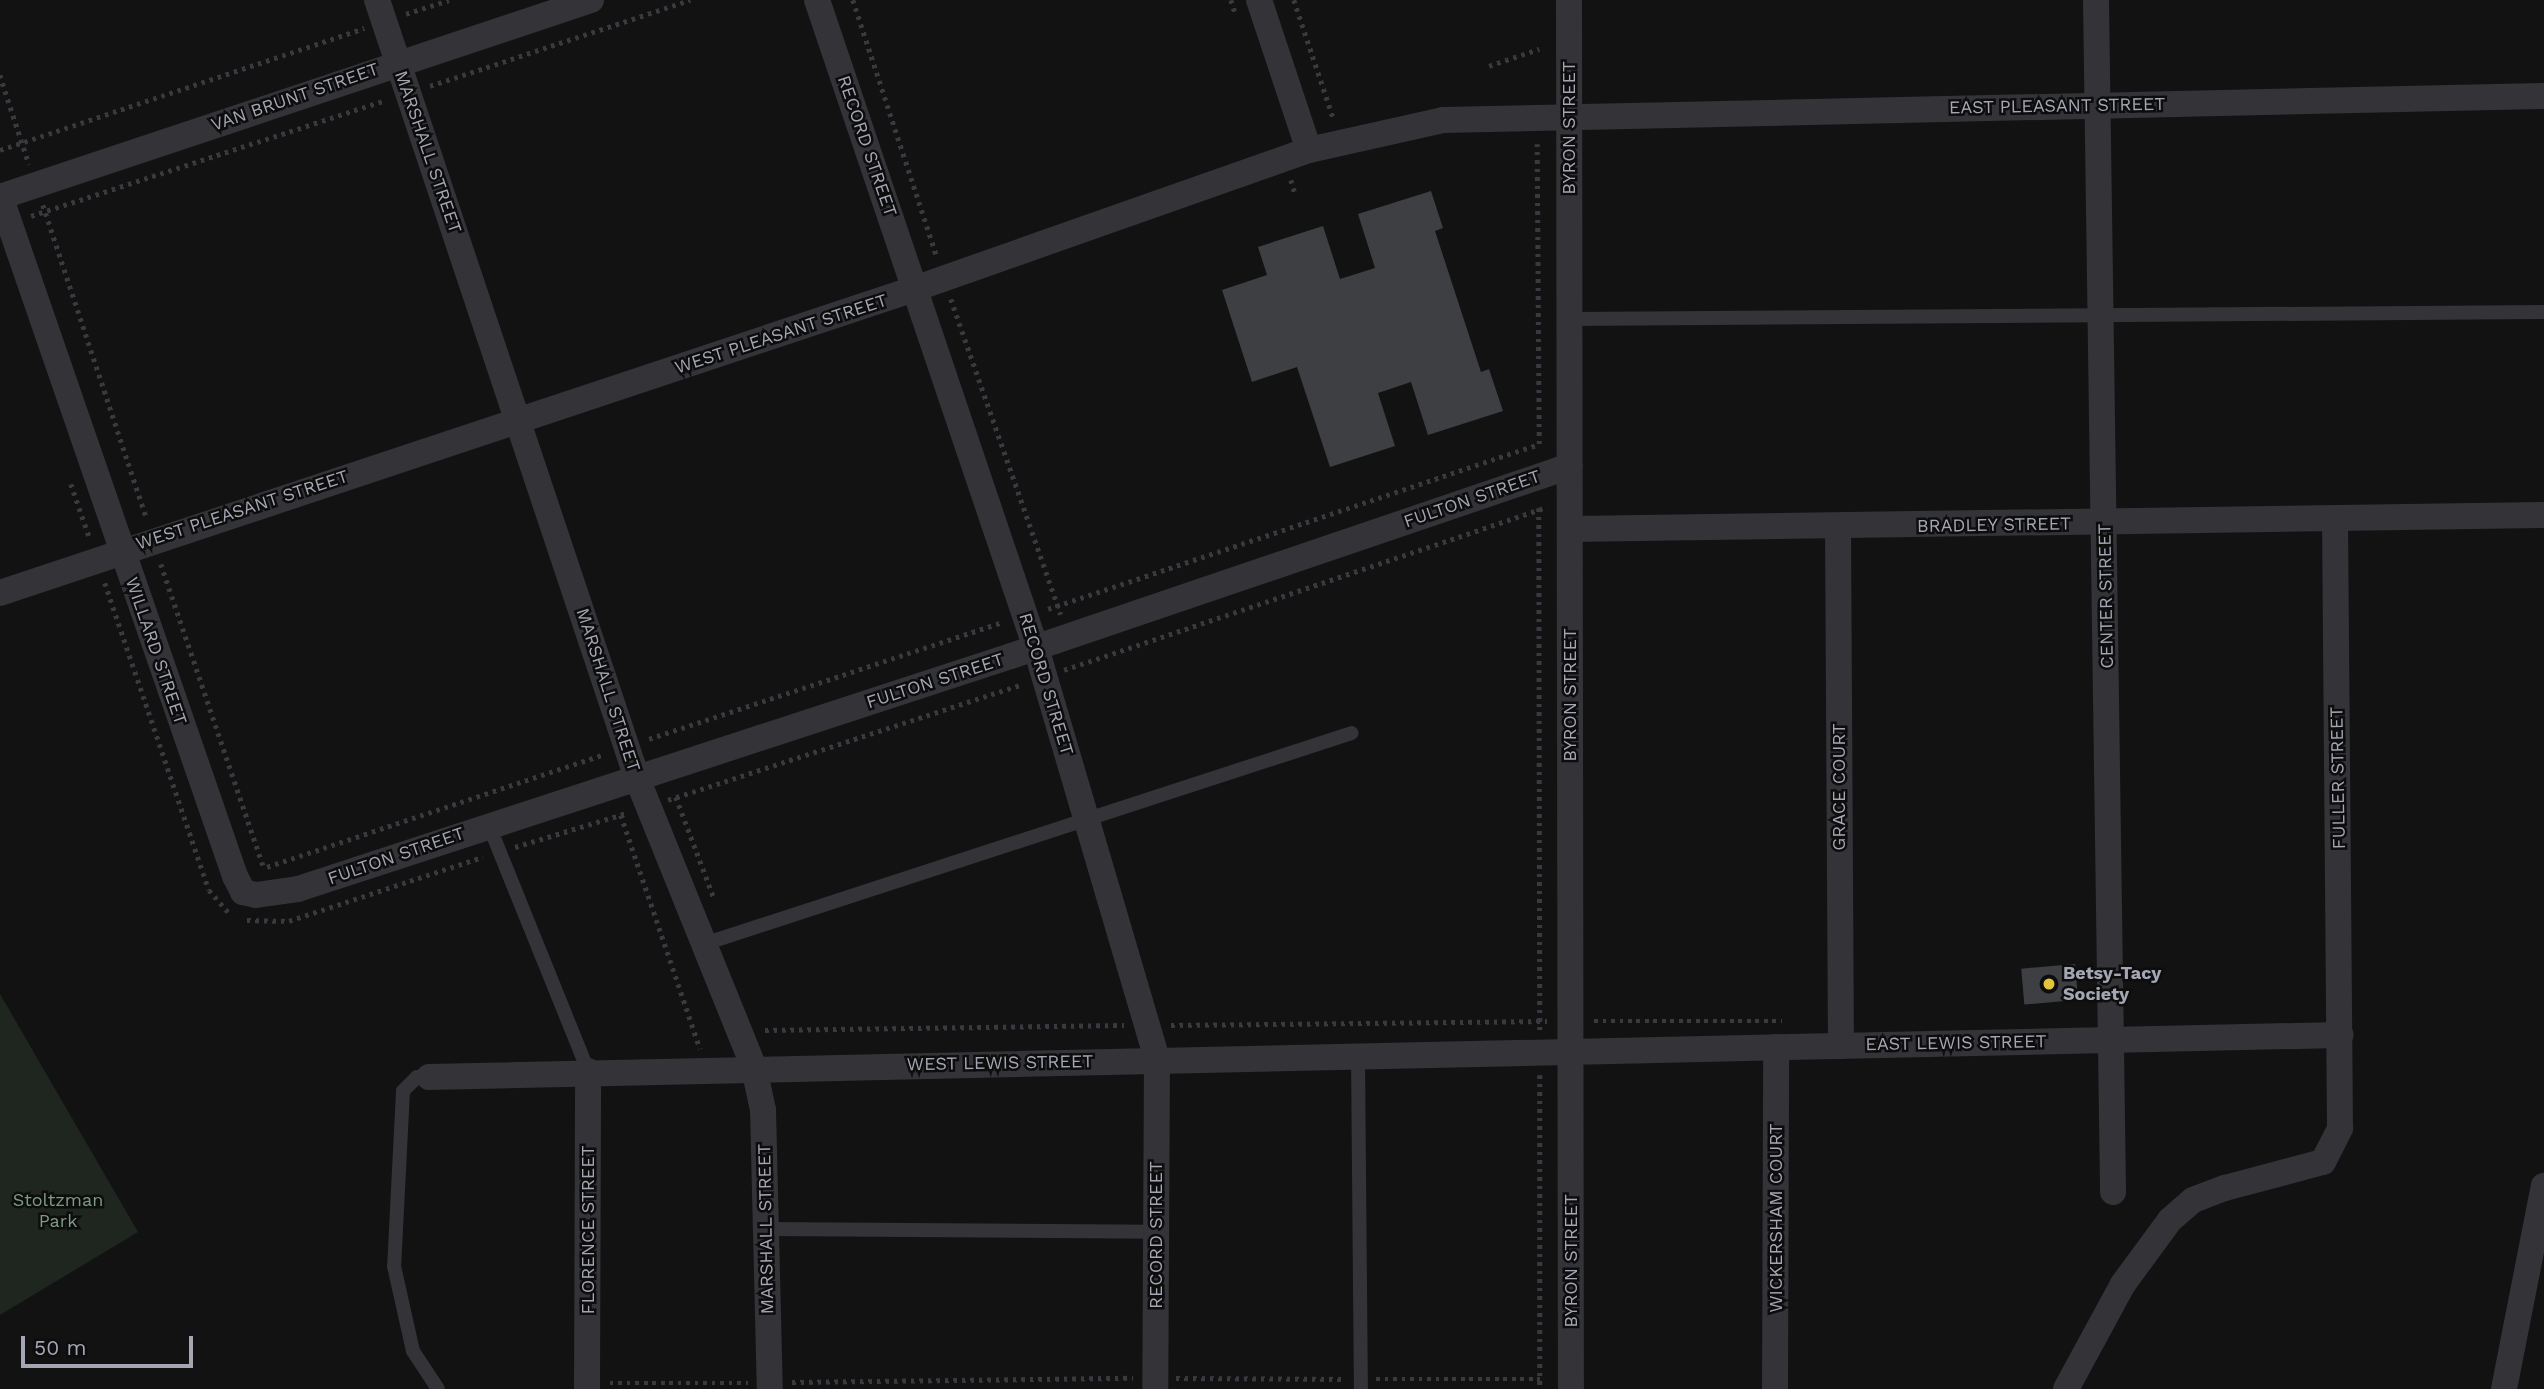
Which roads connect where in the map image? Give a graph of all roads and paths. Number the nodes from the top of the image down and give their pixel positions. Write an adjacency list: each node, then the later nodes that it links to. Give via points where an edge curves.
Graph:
1 (449, 0): 10 (path)
2 (591, 0): 12 (street, VAN BRUNT STREET)
3 (690, 0): 15 (path)
4 (817, 0): 28 (street, RECORD STREET)
5 (853, 0): 27 (path)
6 (1259, 0): 22 (street)
7 (1294, 0): 20 (path)
8 (1569, 0): 18 (street, BYRON STREET)
9 (2096, 0): 17 (street, CENTER STREET)
10 (381, 11): 12 (street, MARSHALL STREET); 19 (path)
11 (1539, 49): 13 (path)
12 (398, 62): 15 (street, MARSHALL STREET); 23 (street, VAN BRUNT STREET)
13 (1489, 66)
14 (0, 75): 19 (path)
15 (408, 93): 25 (path); 32 (street, MARSHALL STREET)
16 (2544, 96): 17 (street, EAST PLEASANT STREET)
17 (2099, 106): 18 (street, EAST PLEASANT STREET); 30 (street, CENTER STREET)
18 (1569, 114): 20 (street, WEST PLEASANT STREET, via 1443,120); 31 (street, BYRON STREET)
19 (22, 142): 21 (path); 23 (path)
20 (1342, 143): 22 (street, WEST PLEASANT STREET)
21 (0, 150)
22 (1309, 150): 27 (street, WEST PLEASANT STREET)
23 (36, 185): 24 (street, VAN BRUNT STREET); 25 (path)
24 (0, 197): 26 (street, WILLARD STREET)
25 (45, 211): 26 (path); 44 (path)
26 (8, 224): 45 (street, WILLARD STREET)
27 (944, 279): 28 (street, WEST PLEASANT STREET); 47 (path)
28 (917, 288): 32 (street, WEST PLEASANT STREET); 48 (street, RECORD STREET)
29 (2544, 312): 30 (lane)
30 (2101, 316): 31 (lane); 41 (street, CENTER STREET)
31 (1570, 319): 34 (street, BYRON STREET)
32 (519, 421): 44 (street, WEST PLEASANT STREET); 52 (street, MARSHALL STREET)
33 (1539, 444): 36 (path)
34 (1570, 466): 36 (street, FULTON STREET); 37 (street, BYRON STREET)
35 (68, 473): 45 (path)
36 (1539, 477): 38 (path); 47 (street, FULTON STREET)
37 (1570, 500): 38 (path); 43 (street, BYRON STREET)
38 (1539, 510): 49 (path); 66 (path)
39 (2544, 515): 40 (street, BRADLEY STREET)
40 (2335, 521): 41 (street, BRADLEY STREET); 69 (street, FULLER STREET)
41 (2105, 523): 42 (street, BRADLEY STREET); 70 (street, CENTER STREET)
42 (1838, 528): 43 (street, BRADLEY STREET); 71 (street, GRACE COURT)
43 (1570, 529): 67 (street, BYRON STREET)
44 (153, 538): 45 (street, WEST PLEASANT STREET); 58 (path)
45 (109, 554): 46 (street, WEST PLEASANT STREET); 59 (street, WILLARD STREET, via 243,892 257,895); 60 (path, via 209,890 223,910)
46 (0, 593)
47 (1069, 637): 48 (street, FULTON STREET); 49 (path)
48 (1036, 648): 50 (street, RECORD STREET); 52 (street, FULTON STREET)
49 (1078, 665): 50 (path)
50 (1045, 676): 53 (path); 55 (street, RECORD STREET)
51 (1352, 733): 55 (lane)
52 (637, 778): 54 (street, MARSHALL STREET); 56 (street, FULTON STREET)
53 (676, 797): 54 (path); 62 (path)
54 (648, 806): 57 (path); 63 (street, MARSHALL STREET)
55 (1087, 822): 62 (lane); 68 (street, RECORD STREET)
56 (488, 824): 57 (lane); 59 (street, FULTON STREET)
57 (500, 852): 61 (path, via 289,921); 78 (lane)
58 (264, 868)
59 (298, 889)
60 (233, 914)
61 (243, 918)
62 (729, 936): 63 (lane)
63 (704, 944): 77 (street, MARSHALL STREET)
64 (760, 1018): 68 (path, via 764,1030)
65 (1794, 1020): 67 (path)
66 (1540, 1021): 67 (path); 68 (path); 74 (path)
67 (1570, 1021): 73 (street, BYRON STREET)
68 (1146, 1025): 76 (street, RECORD STREET)
69 (2341, 1035): 70 (street, EAST LEWIS STREET); 93 (street, FULLER STREET, via 2340,1128 2323,1163 2225,1188 2193,1200 2170,1220 2123,1284)
70 (2113, 1040): 71 (street, EAST LEWIS STREET); 81 (street, CENTER STREET)
71 (1841, 1046): 72 (street, EAST LEWIS STREET)
72 (1776, 1047): 73 (street, EAST LEWIS STREET); 92 (street, WICKERSHAM COURT)
73 (1571, 1051): 74 (street, WEST LEWIS STREET); 91 (street, BYRON STREET)
74 (1540, 1052): 75 (street, WEST LEWIS STREET); 84 (path)
75 (1358, 1056): 76 (street, WEST LEWIS STREET); 86 (lane)
76 (1157, 1060): 77 (street, WEST LEWIS STREET); 83 (street, RECORD STREET)
77 (754, 1068): 78 (street, WEST LEWIS STREET); 82 (street, MARSHALL STREET, via 763,1110)
78 (588, 1071): 79 (street, WEST LEWIS STREET); 87 (street, FLORENCE STREET)
79 (429, 1077): 89 (lane, via 417,1077 404,1091 394,1266 413,1351)
80 (2544, 1186): 94 (street)
81 (2113, 1192)
82 (766, 1229): 83 (lane); 88 (street, MARSHALL STREET)
83 (1156, 1232): 85 (street, RECORD STREET)
84 (1540, 1378): 86 (path); 90 (path)
85 (1155, 1383): 86 (path); 88 (path)
86 (1361, 1384)
87 (587, 1386): 88 (path)
88 (770, 1386)
89 (438, 1389)
90 (1540, 1389)
91 (1571, 1389)
92 (1775, 1389)
93 (2066, 1389)
94 (2504, 1389)

